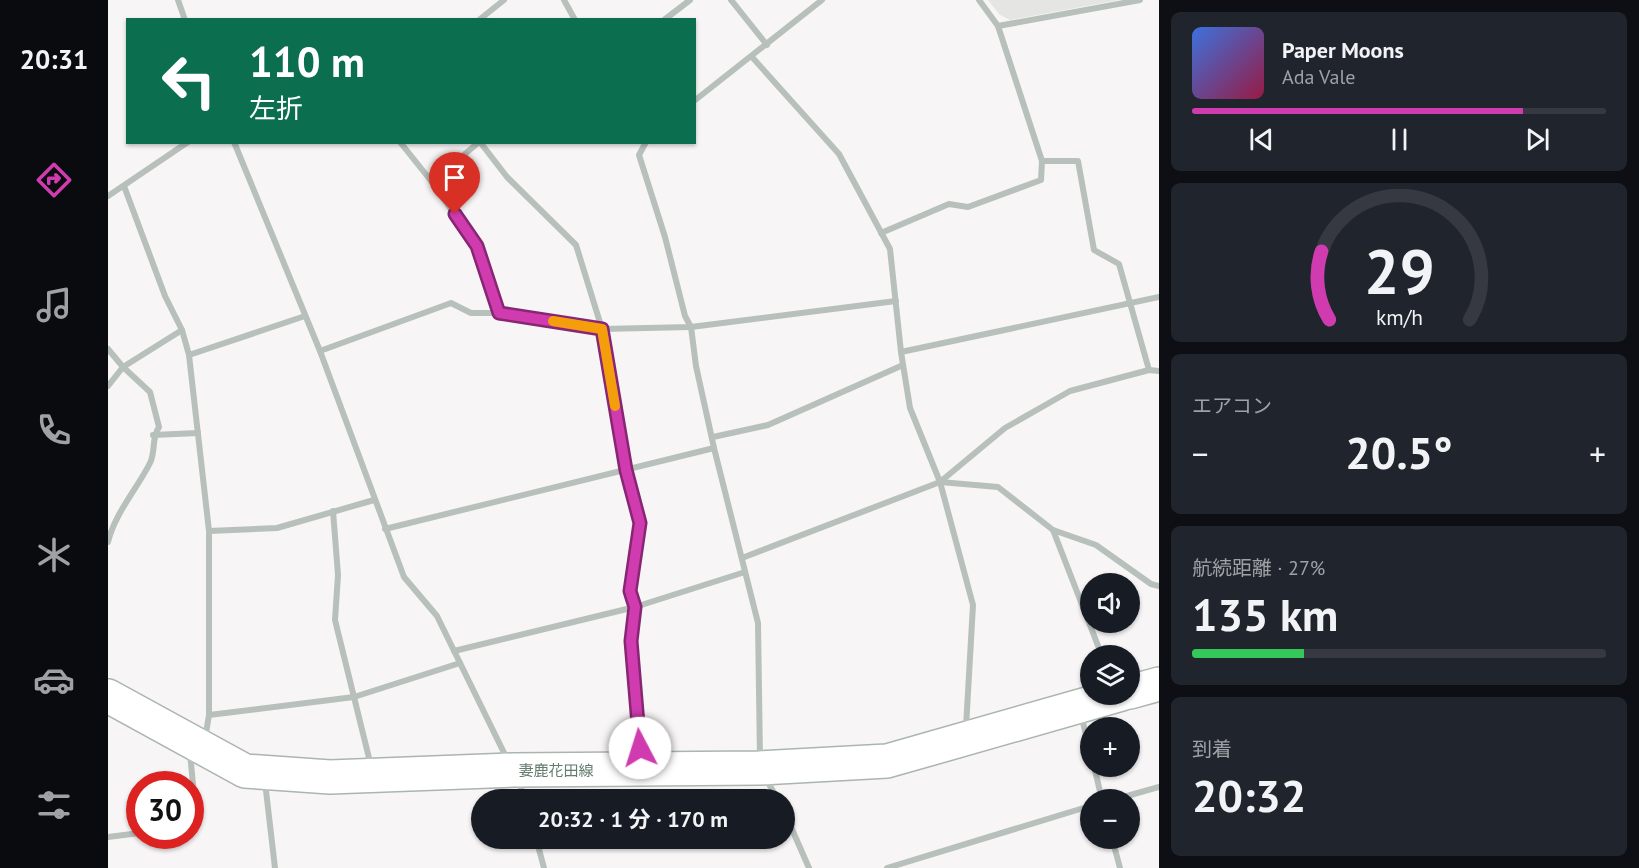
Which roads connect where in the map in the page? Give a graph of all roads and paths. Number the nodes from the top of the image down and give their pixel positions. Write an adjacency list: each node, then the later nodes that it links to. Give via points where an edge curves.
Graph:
1 (178, 0): 9 (street)
2 (504, 0): 10 (street)
3 (564, 0): 11 (street)
4 (690, 0): 12 (street)
5 (731, 0): 14 (street)
6 (822, 0): 14 (street)
7 (979, 0): 13 (street)
8 (1140, 0): 13 (street)
9 (184, 18)
10 (482, 18)
11 (574, 18)
12 (667, 18)
13 (998, 26): 23 (street)
14 (767, 45): 15 (street)
15 (752, 57): 16 (street); 27 (street, via 839,154)
16 (696, 99)
17 (185, 144): 25 (street)
18 (235, 144): 32 (street)
19 (402, 144): 24 (street)
20 (478, 144): 24 (street)
21 (482, 144): 34 (street, via 507,177 576,245)
22 (645, 144): 33 (street, via 639,156)
23 (1042, 161): 27 (street, via 1041,180 968,207 949,204); 30 (street, via 1078,161 1094,250 1119,264)
24 (432, 182): 31 (street, via 477,246)
25 (124, 186): 26 (street); 35 (street, via 165,297)
26 (108, 196)
27 (881, 232): 29 (street, via 890,249)
28 (1159, 297): 30 (street)
29 (896, 301): 33 (street); 38 (street)
30 (1129, 303): 38 (street); 42 (street)
31 (499, 313): 34 (street); 37 (street, via 471,313 451,303)
32 (305, 316): 37 (street); 39 (street)
33 (691, 327): 34 (street); 47 (street)
34 (602, 329): 49 (street)
35 (182, 330): 39 (street); 41 (street)
36 (108, 349): 41 (street)
37 (320, 351): 51 (street)
38 (901, 352): 40 (street)
39 (189, 355): 45 (street)
40 (903, 365): 47 (street, via 768,425); 50 (street, via 910,408)
41 (123, 368): 44 (street); 46 (street, via 150,392 159,427)
42 (1149, 370): 43 (street); 50 (street, via 1070,391 1005,428)
43 (1159, 370)
44 (108, 387)
45 (198, 434): 46 (street); 55 (street)
46 (153, 435): 56 (street, via 152,460 111,528)
47 (713, 437): 48 (street)
48 (714, 448): 49 (street); 57 (street)
49 (626, 470): 53 (street); 60 (street, via 640,523 630,591)
50 (940, 482): 54 (street, via 998,487); 57 (street); 72 (street, via 973,605)
51 (374, 500): 52 (street); 53 (street)
52 (333, 511): 55 (street, via 277,528); 67 (street, via 338,575 335,620)
53 (385, 529): 62 (street, via 404,577 437,616)
54 (1053, 530): 59 (street, via 1096,545); 61 (street)
55 (208, 531): 70 (street)
56 (108, 542)
57 (742, 558): 58 (street)
58 (746, 572): 60 (street); 74 (street, via 758,623)
59 (1159, 586)
60 (635, 607): 62 (street); 75 (street, via 631,641)
61 (1098, 645)
62 (454, 651): 63 (street)
63 (460, 663): 67 (street); 76 (street)
64 (1159, 684): 65 (main road, 妻鹿花田線)
65 (1140, 689)
66 (108, 696): 73 (main road, 妻鹿花田線)
67 (354, 698): 70 (street); 79 (street)
68 (1086, 705): 69 (main road, 妻鹿花田線)
69 (1080, 707): 71 (street); 72 (main road, 妻鹿花田線)
70 (209, 715): 73 (street)
71 (1082, 717)
72 (966, 740): 74 (main road, 妻鹿花田線, via 887,761)
73 (196, 745): 77 (street); 78 (main road, 妻鹿花田線, via 244,771)
74 (760, 768): 75 (main road, 妻鹿花田線); 82 (street)
75 (642, 769): 76 (main road, 妻鹿花田線)
76 (513, 770): 79 (main road, 妻鹿花田線); 81 (street)
77 (196, 771)
78 (264, 773): 79 (main road, 妻鹿花田線); 90 (street)
79 (373, 775)
80 (1159, 787): 83 (street)
81 (521, 789)
82 (772, 789)
83 (1140, 792)
84 (1080, 809): 93 (street)
85 (126, 835): 86 (street)
86 (108, 837)
87 (795, 837): 92 (street)
88 (539, 849): 91 (street)
89 (1115, 849): 94 (street)
90 (276, 868)
91 (544, 868)
92 (809, 868)
93 (887, 868)
94 (1120, 868)

